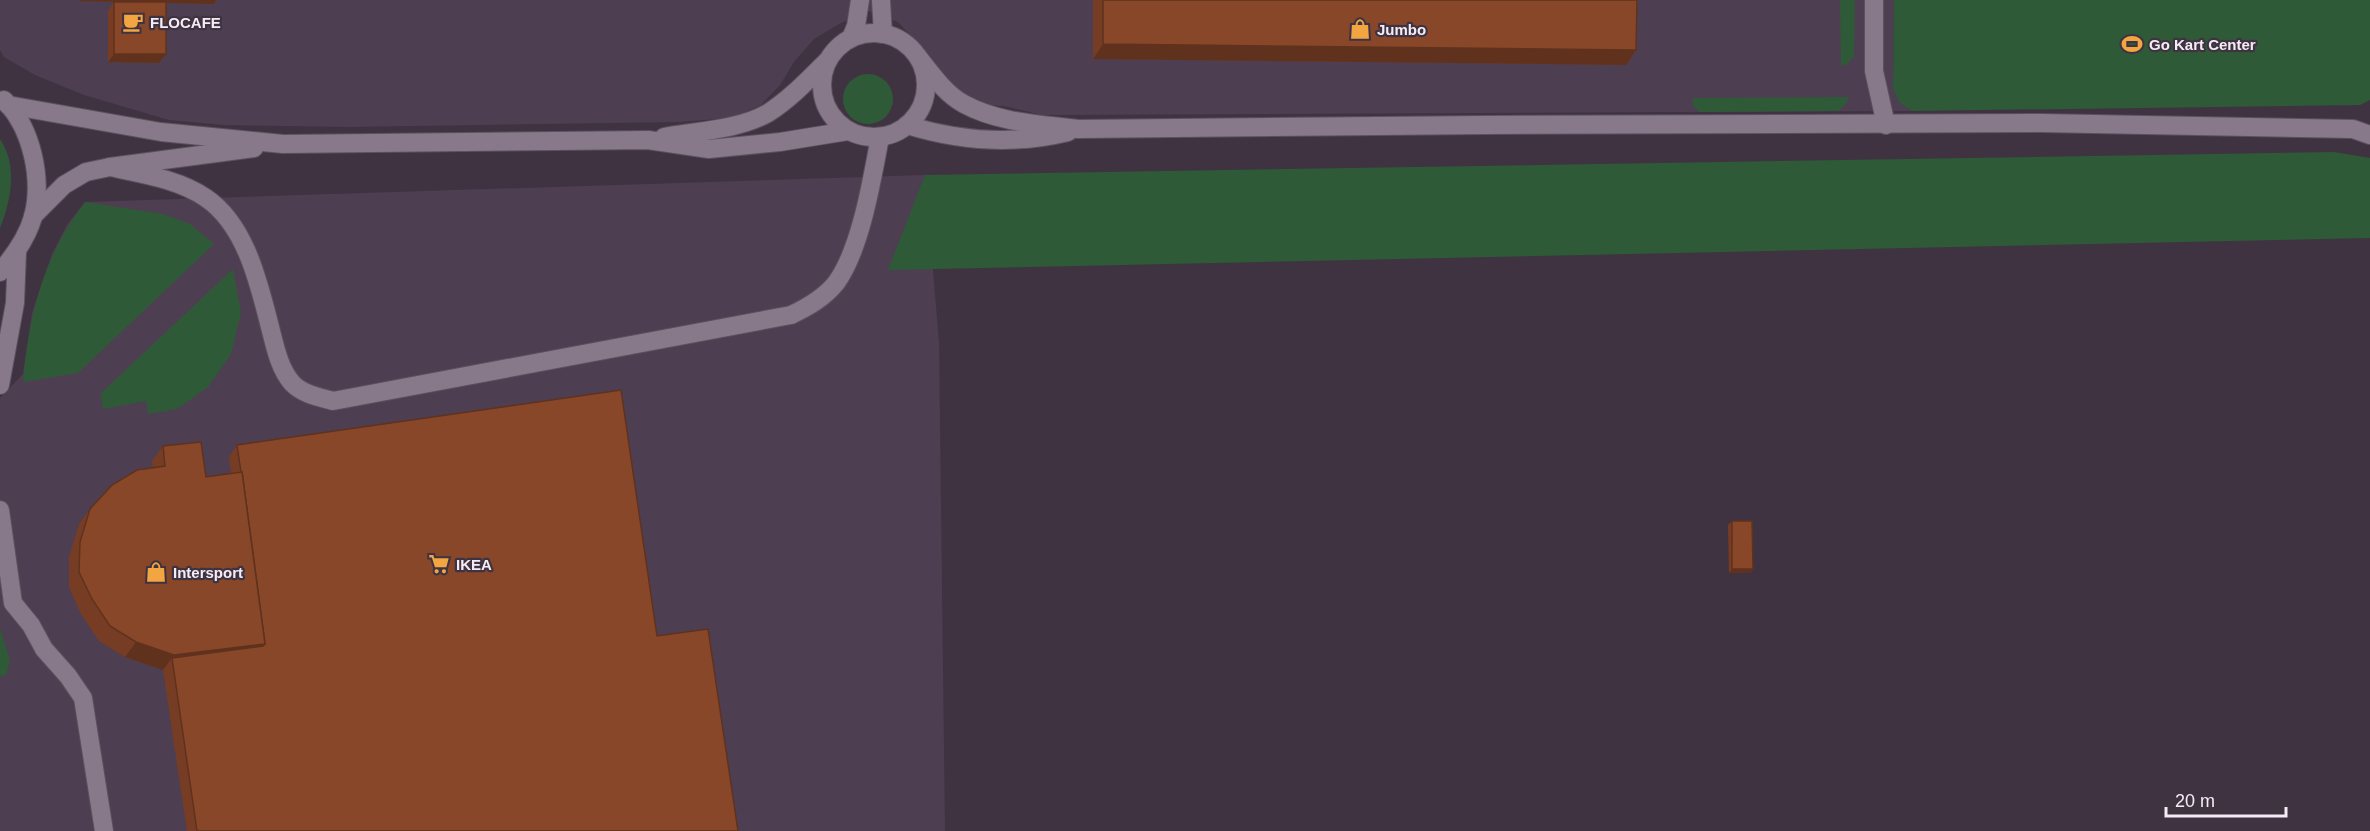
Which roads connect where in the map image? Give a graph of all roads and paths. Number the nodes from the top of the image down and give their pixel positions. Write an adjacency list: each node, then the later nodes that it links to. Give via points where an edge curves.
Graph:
1 (860, 0): 5 (street)
2 (881, 0): 4 (street)
3 (1874, 0): 11 (street, via 1874,71)
4 (883, 34): 5 (street, via 866,33); 6 (street, via 898,39)
5 (851, 38): 7 (street)
6 (918, 57): 10 (street, via 924,70 924,100); 12 (street, via 945,89 963,103 1023,123)
7 (828, 60): 13 (street, via 822,75 826,107); 16 (street, via 766,114 742,123)
8 (4, 101): 17 (street, via 160,132); 19 (street, via 28,139 37,177)
9 (2370, 122): 14 (street)
10 (907, 125): 12 (street, via 940,135 995,140 1043,138); 15 (street)
11 (1886, 125): 12 (street); 14 (street, via 2041,123)
12 (1078, 129)
13 (848, 131): 15 (street); 16 (street, via 709,149)
14 (2362, 132)
15 (880, 137): 18 (street, via 869,197 847,264 835,284 815,303 791,315 333,401 310,395 292,383 278,357 255,271 228,218 206,198 168,180)
16 (648, 140): 17 (street)
17 (283, 144): 18 (street)
18 (110, 167): 19 (street, via 86,172 64,185)
19 (33, 216): 20 (street)
20 (17, 252): 21 (street); 22 (street, via 15,303)
21 (0, 272)
22 (0, 385)
23 (0, 510): 24 (street, via 13,603 82,698)
24 (104, 831)

